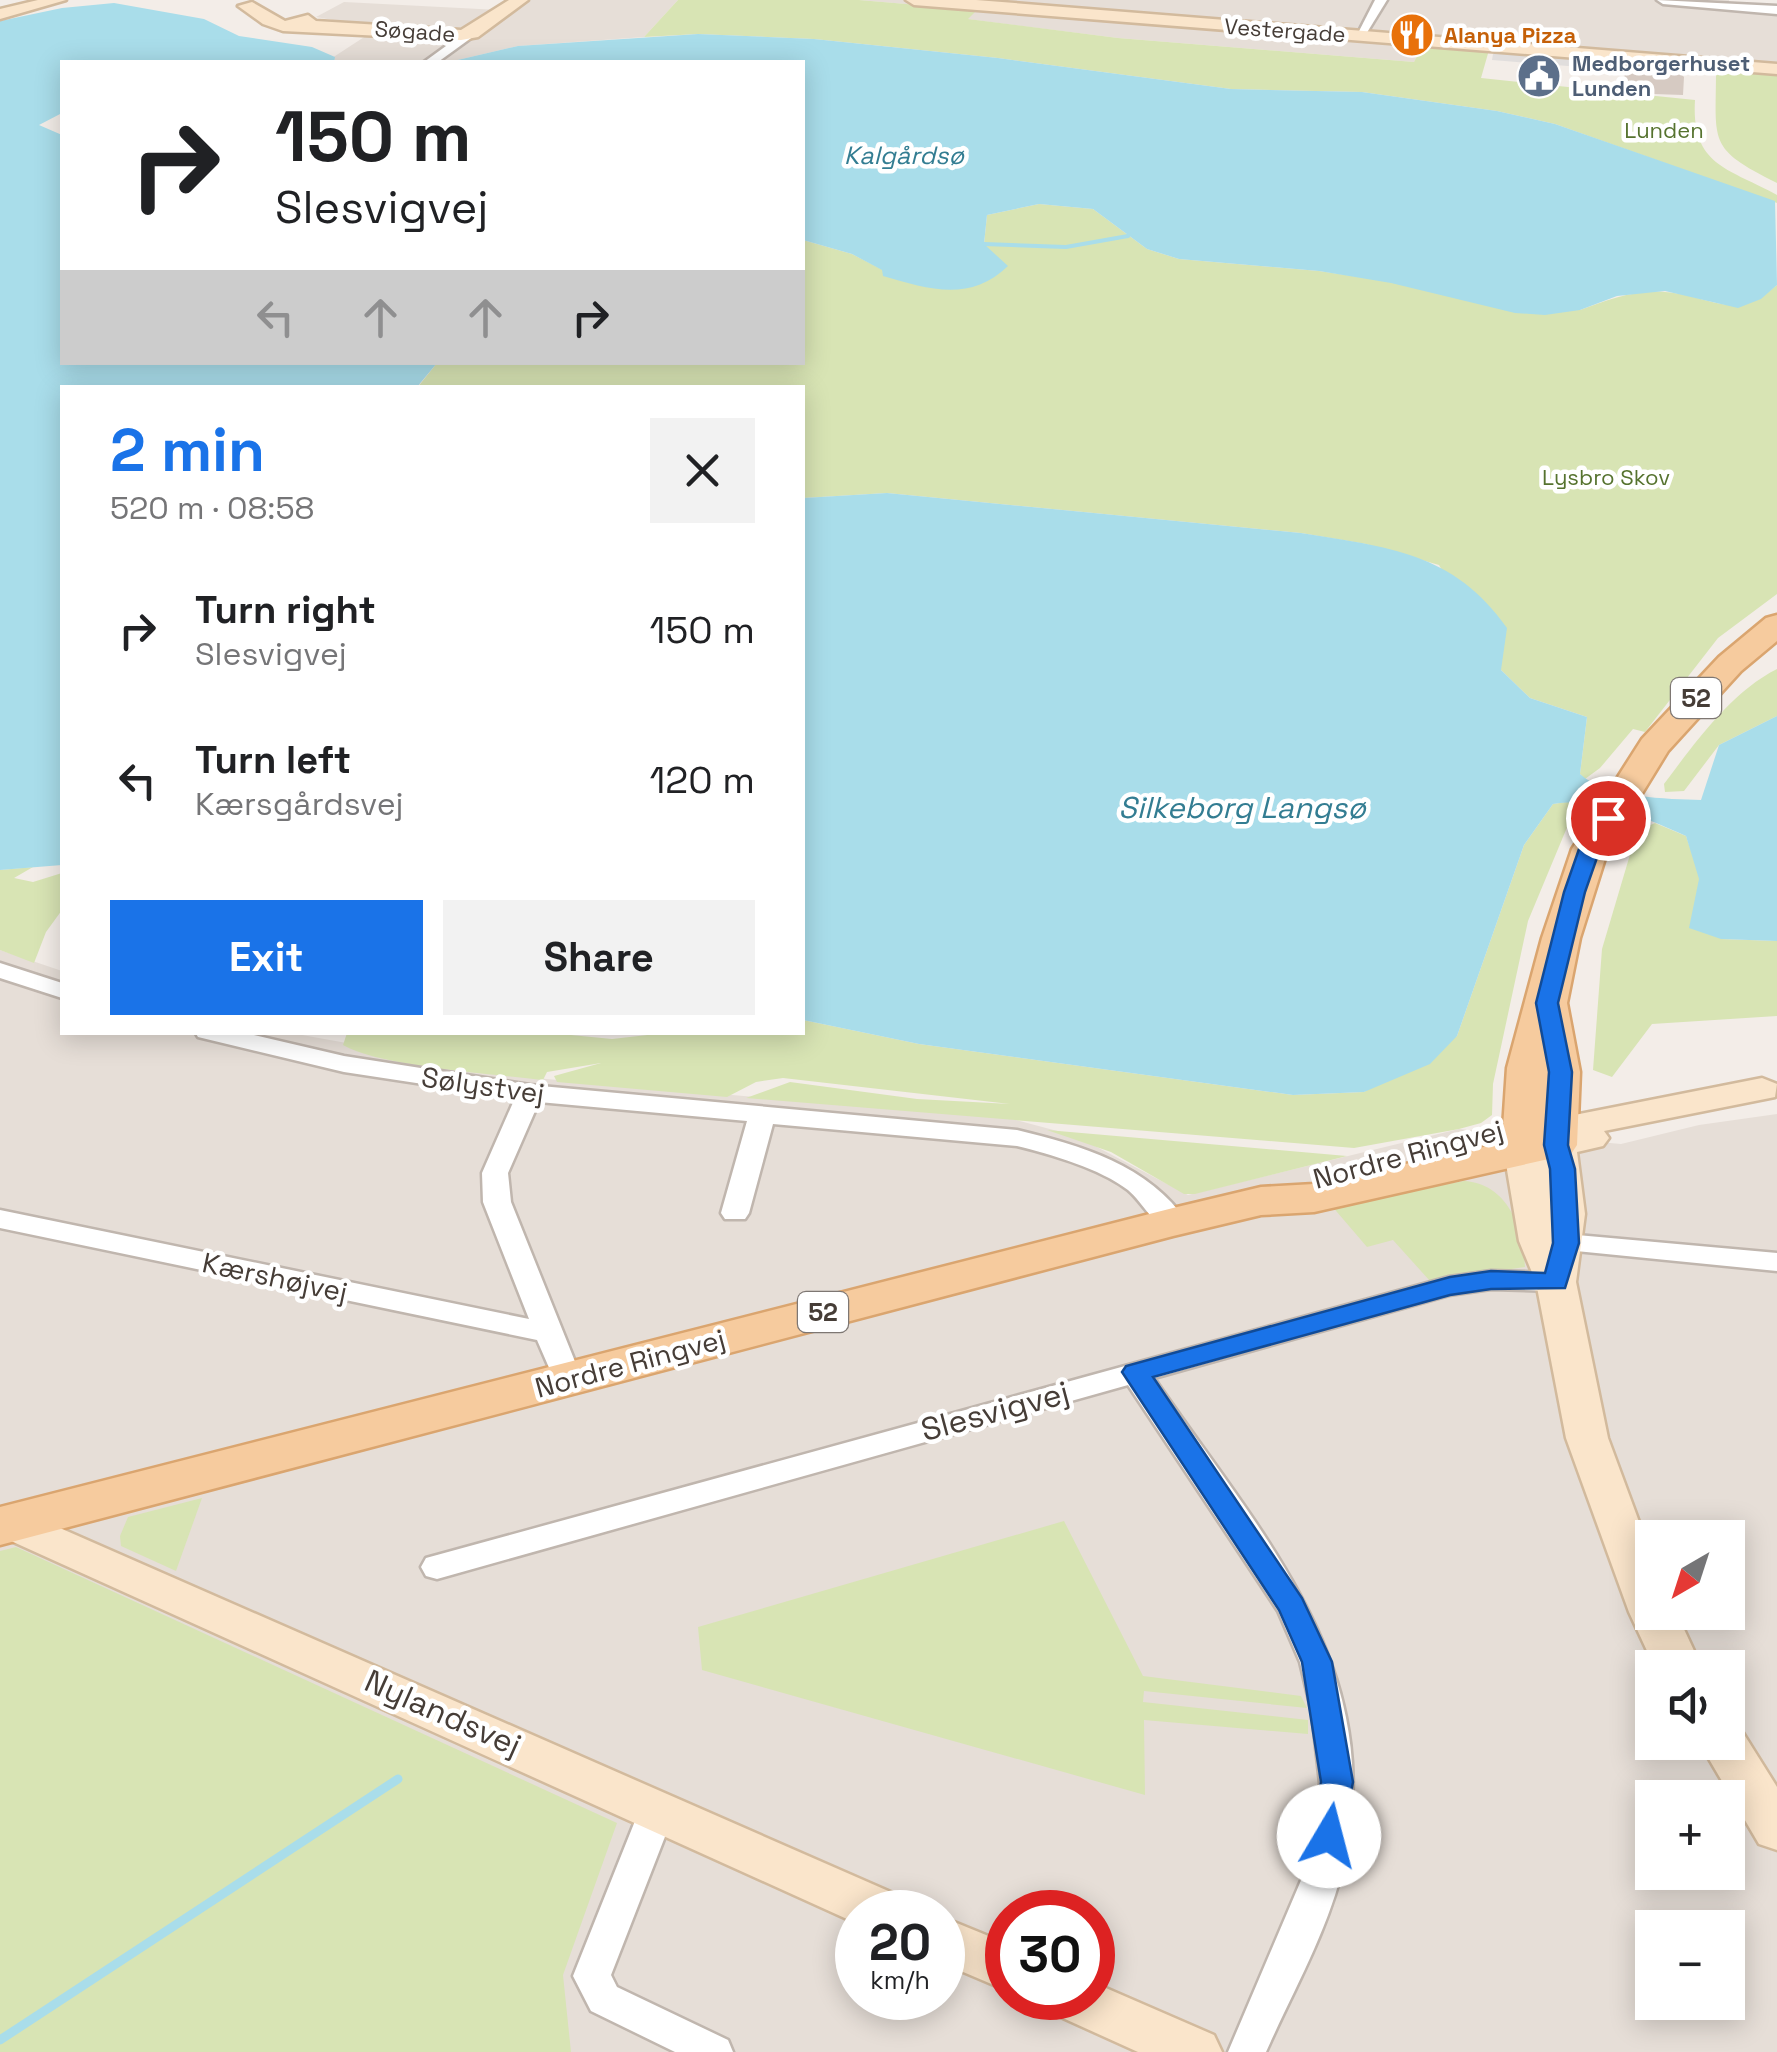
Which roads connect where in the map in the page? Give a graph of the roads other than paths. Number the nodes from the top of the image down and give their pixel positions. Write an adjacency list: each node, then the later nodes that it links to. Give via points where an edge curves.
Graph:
1 (520, 0): 10 (street)
2 (914, 0): 6 (street, Vestergade)
3 (1382, 0): 11 (street)
4 (1663, 0): 8 (street)
5 (54, 1): 9 (street)
6 (991, 3): 11 (street, Vestergade)
7 (238, 4): 10 (street, Søgade, via 290,20)
8 (1777, 10)
9 (0, 14)
10 (472, 33): 12 (street)
11 (1359, 36): 13 (street, Vestergade)
12 (433, 60)
13 (1777, 70)
14 (1777, 625): 21 (main road, 52, via 1701,692 1654,746 1590,849 1547,1003 1560,1072)
15 (0, 970): 16 (street)
16 (60, 990)
17 (220, 1035): 18 (street, Sølystvej, via 344,1064)
18 (530, 1093): 20 (street, Sølystvej); 28 (street, via 496,1173 497,1202)
19 (1772, 1093): 21 (street, via 1738,1107)
20 (762, 1116): 23 (street); 25 (street, Sølystvej, via 1017,1138 1063,1149 1136,1183)
21 (1540, 1134): 22 (main road, Nordre Ringvej / 52, via 1302,1182); 22 (main road, Nordre Ringvej / 52, via 1314,1198); 27 (street, via 1538,1241)
22 (1261, 1200): 25 (main road, Nordre Ringvej / 52)
23 (735, 1213)
24 (0, 1220): 28 (street, Kærshøjvej)
25 (1173, 1222): 30 (main road, Nordre Ringvej / 52)
26 (1777, 1262): 27 (street, Slesvigvej)
27 (1561, 1263): 29 (street, Slesvigvej, via 1450,1286); 33 (street, via 1587,1438)
28 (550, 1331): 30 (street)
29 (1136, 1372): 32 (street, Slesvigvej); 41 (street, via 1292,1606 1317,1662 1328,1713 1337,1782 1326,1864)
30 (567, 1379): 31 (main road, Nordre Ringvej / 52)
31 (4, 1522): 35 (street, Nylandsvej)
32 (437, 1567)
33 (1635, 1569)
34 (1734, 1760): 36 (street)
35 (657, 1811): 37 (street, Nylandsvej); 39 (street, via 592,1976 604,1999)
36 (1777, 1829)
37 (835, 1890)
38 (1115, 2016): 40 (street)
39 (714, 2052)
40 (1195, 2052)
41 (1247, 2052)

